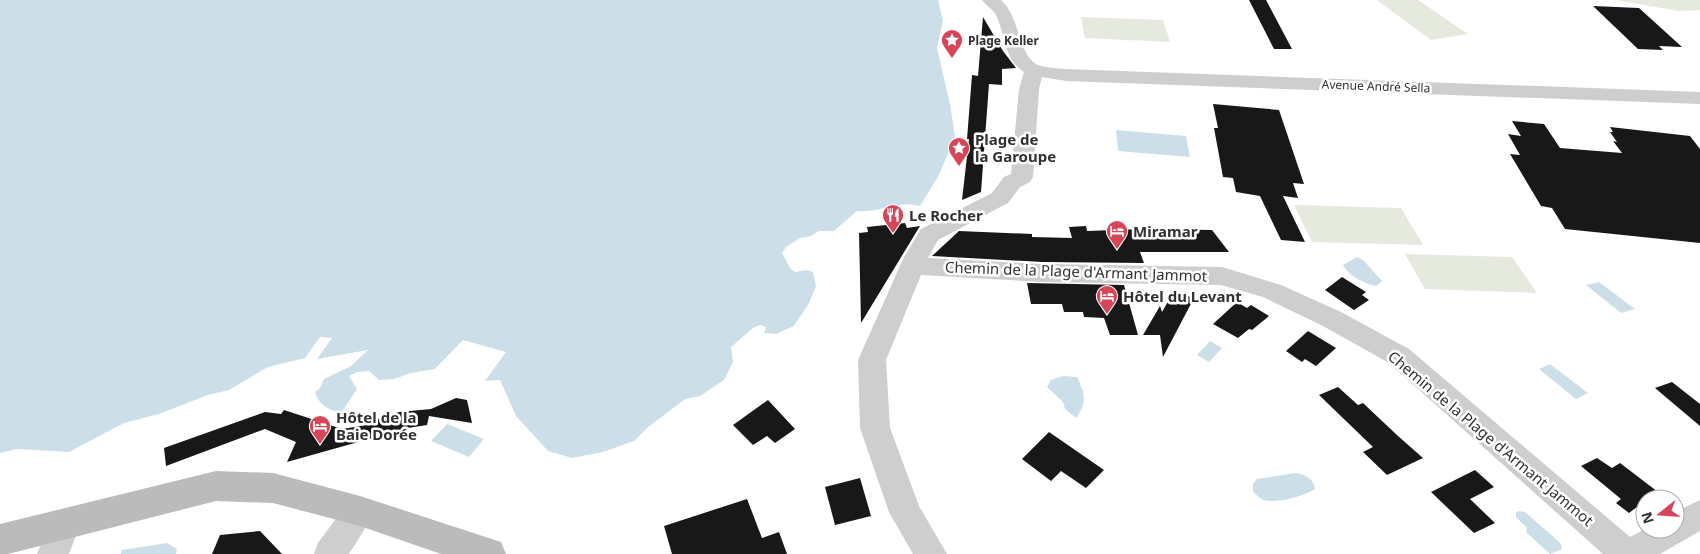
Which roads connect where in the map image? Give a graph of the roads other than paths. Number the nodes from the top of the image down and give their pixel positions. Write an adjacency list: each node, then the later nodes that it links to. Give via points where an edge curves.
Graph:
1 (991, 0): 2 (street, via 1004,13 1014,50 1025,64)
2 (1043, 71): 3 (street, Avenue André Sella, via 1065,68); 4 (street, Avenue André Sella, via 1066,75); 5 (street, via 1029,89 1022,177 1012,182 1000,198 933,231)
3 (1700, 90)
4 (1700, 98)
5 (913, 266): 14 (street, via 872,360 875,428 905,512); 15 (street, Chemin de la Plage d'Armant Jammot, via 1042,273 1214,275 1272,291 1399,356)
6 (360, 511): 11 (street, via 273,488 216,486); 12 (street); 13 (street)
7 (1700, 514): 8 (street)
8 (1685, 523)
9 (1657, 539): 16 (street)
10 (0, 540): 11 (street)
11 (59, 540)
12 (330, 554)
13 (488, 554)
14 (931, 554)
15 (1626, 554)
16 (1630, 554)

